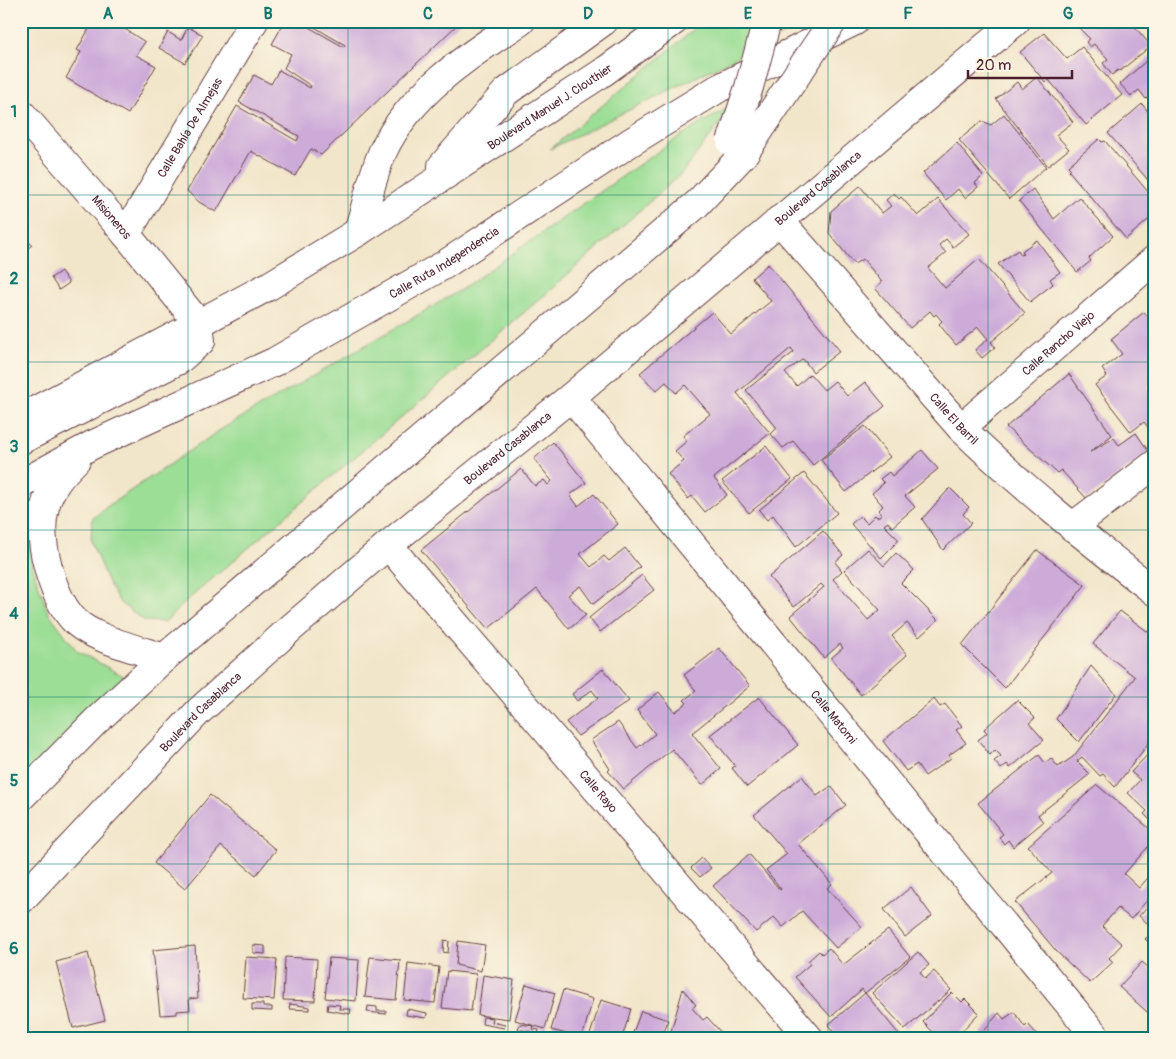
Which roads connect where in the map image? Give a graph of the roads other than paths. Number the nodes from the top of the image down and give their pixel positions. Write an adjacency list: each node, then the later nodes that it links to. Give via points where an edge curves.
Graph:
1 (254, 21): 14 (main road, Calle Bahía De Almejas)
2 (521, 21): 13 (main road, via 474,51 418,101 397,126 383,152)
3 (604, 21): 11 (main road, via 506,92)
4 (674, 21): 11 (main road, Boulevard Manuel J. Clouthier, via 602,73)
5 (767, 21): 10 (main road, bridge)
6 (833, 21): 10 (main road, bridge)
7 (855, 21): 21 (main road, Calle Ruta Independencia, via 719,88 444,265 274,362)
8 (1016, 21): 12 (main road, Boulevard Casablanca)
9 (21, 113): 14 (main road, Misioneros)
10 (737, 148): 27 (main road, via 697,204)
11 (422, 189): 13 (main road)
12 (779, 220): 17 (main road, Boulevard Casablanca); 19 (main road, Calle El Barril)
13 (358, 232): 16 (main road)
14 (126, 234): 16 (main road, Misioneros)
15 (1155, 259): 19 (main road, Calle Rancho Viejo)
16 (199, 324): 18 (main road); 20 (main road, via 201,341 180,360)
17 (571, 397): 25 (main road, Boulevard Casablanca); 31 (main road, Calle Matomi)
18 (21, 418)
19 (961, 428): 24 (main road, Calle El Barril)
20 (21, 440)
21 (92, 445): 23 (main road, Calle Ruta Independencia); 27 (main road, via 57,479 44,508 48,573 73,620 104,638)
22 (1155, 464): 24 (main road)
23 (21, 484)
24 (1072, 527): 26 (main road, Calle El Barril)
25 (388, 545): 29 (main road, Boulevard Casablanca, via 199,712); 30 (main road, Calle Rayo)
26 (1155, 592)
27 (164, 658): 28 (main road)
28 (21, 797)
29 (21, 900)
30 (809, 1038)
31 (1097, 1038)

